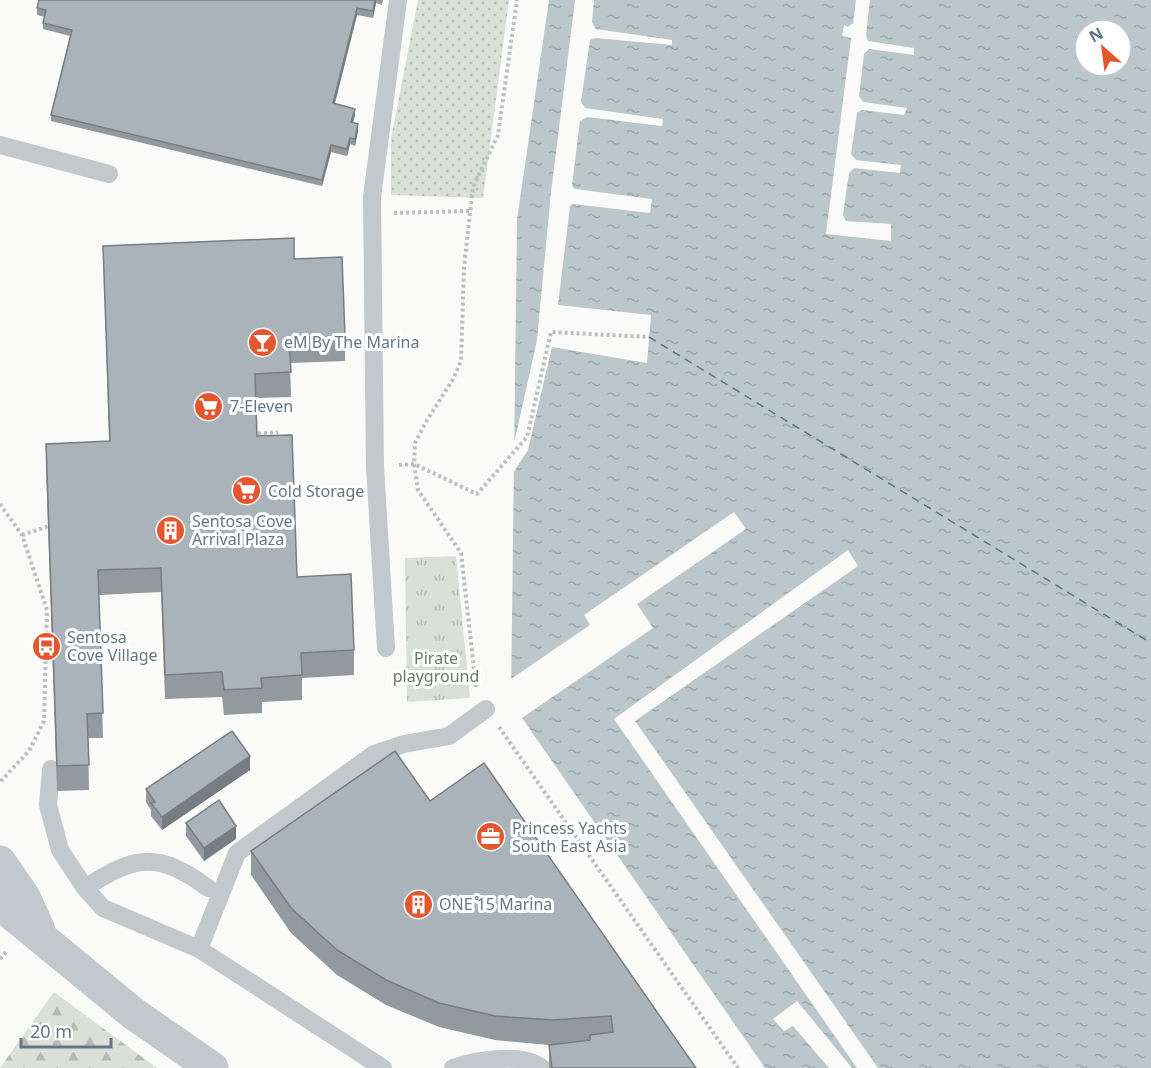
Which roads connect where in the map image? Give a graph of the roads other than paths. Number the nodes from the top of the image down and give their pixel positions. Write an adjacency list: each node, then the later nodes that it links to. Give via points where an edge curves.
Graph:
1 (398, 0): 4 (lane, via 372,213 375,467)
2 (0, 145): 3 (lane)
3 (109, 174)
4 (386, 648)
5 (486, 709): 12 (lane, via 449,736 374,754 237,853)
6 (51, 769): 8 (lane, via 48,805 60,850)
7 (0, 861): 11 (street, via 24,897)
8 (85, 888): 9 (lane, via 116,868 136,861 158,862 186,872); 12 (lane, via 103,908)
9 (208, 888)
10 (0, 904): 11 (street)
11 (43, 937): 13 (street, via 63,958 134,1014)
12 (199, 949): 14 (lane)
13 (212, 1068)
14 (383, 1068)
15 (453, 1068): 16 (lane, via 517,1059)
16 (542, 1068)

